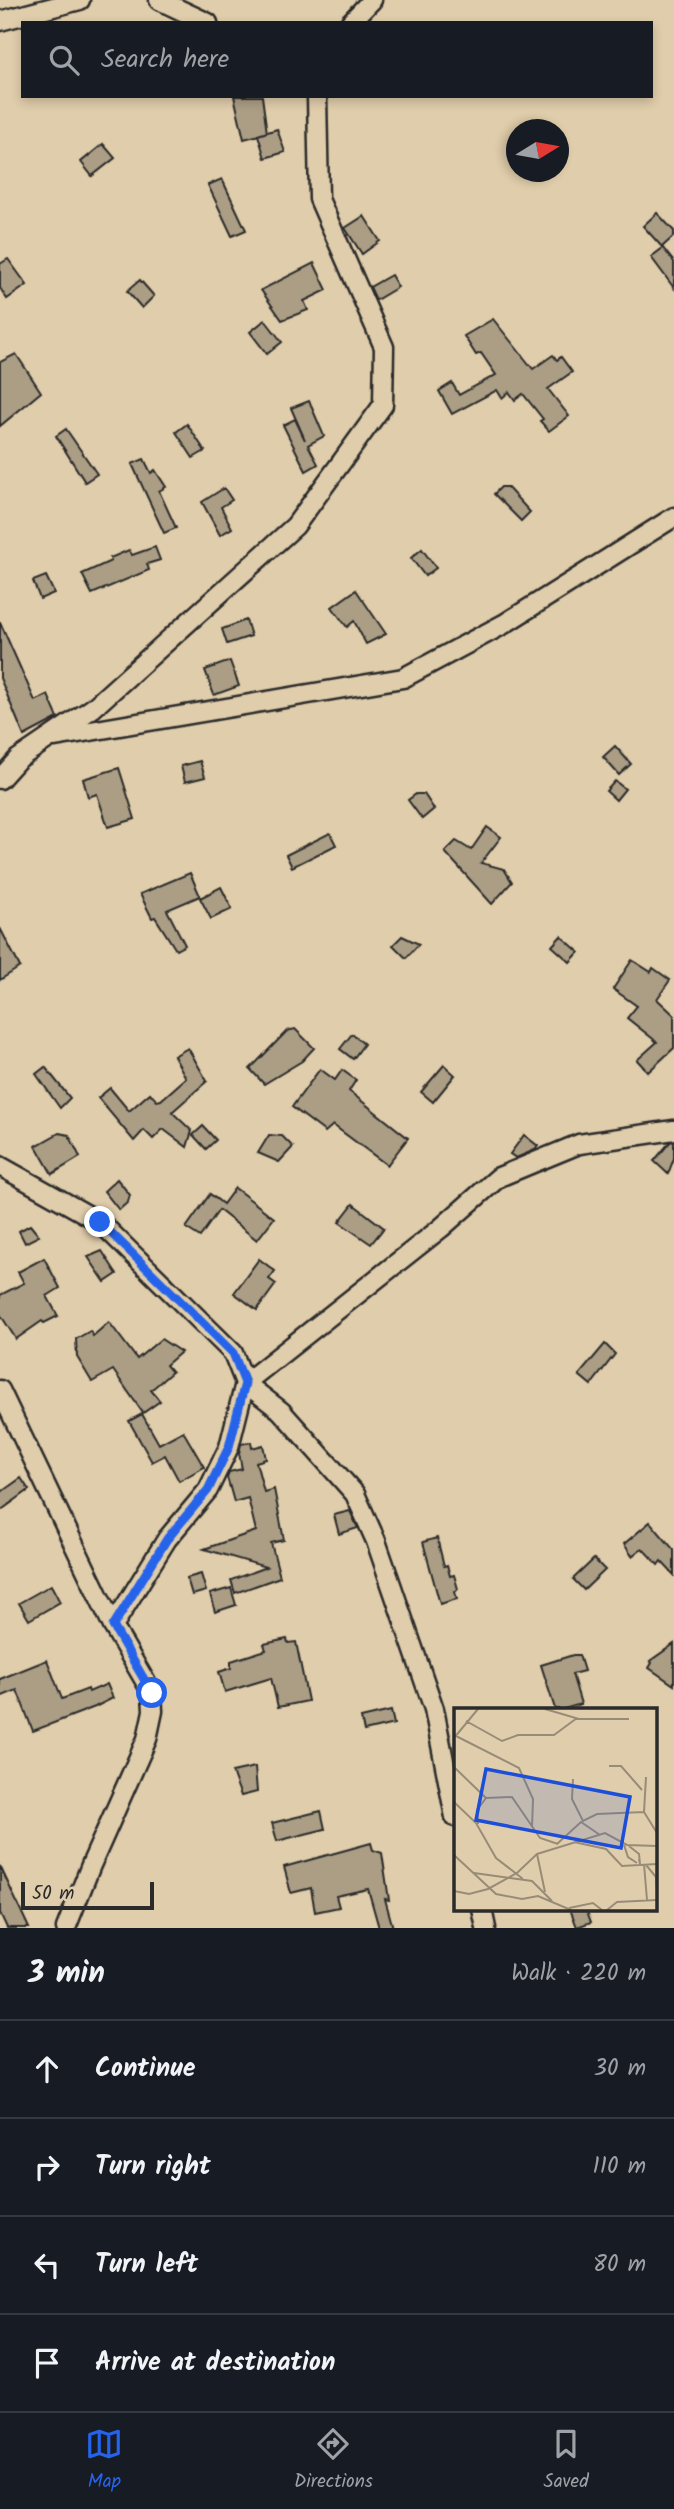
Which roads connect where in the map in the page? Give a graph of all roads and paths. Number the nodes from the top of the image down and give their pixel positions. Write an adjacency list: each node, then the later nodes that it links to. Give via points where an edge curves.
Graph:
1 (80, 0): 4 (street)
2 (159, 0): 5 (street)
3 (372, 0): 6 (street)
4 (0, 20)
5 (204, 21)
6 (352, 21)
7 (317, 98): 9 (street, via 319,199 384,348 383,405 295,526 93,708)
8 (674, 517): 9 (street, via 504,624 403,678)
9 (49, 738): 10 (street)
10 (0, 779)
11 (674, 1130): 13 (street, via 579,1144 499,1177)
12 (0, 1166): 13 (street, via 100,1222 233,1353)
13 (245, 1383): 15 (street, via 229,1447 208,1490 167,1539); 16 (street, via 281,1411 355,1494 376,1541 434,1709)
14 (0, 1390): 15 (street)
15 (113, 1626): 18 (street, via 152,1693 153,1711 147,1739)
16 (454, 1812)
17 (482, 1910): 19 (street)
18 (66, 1928)
19 (486, 1928)

